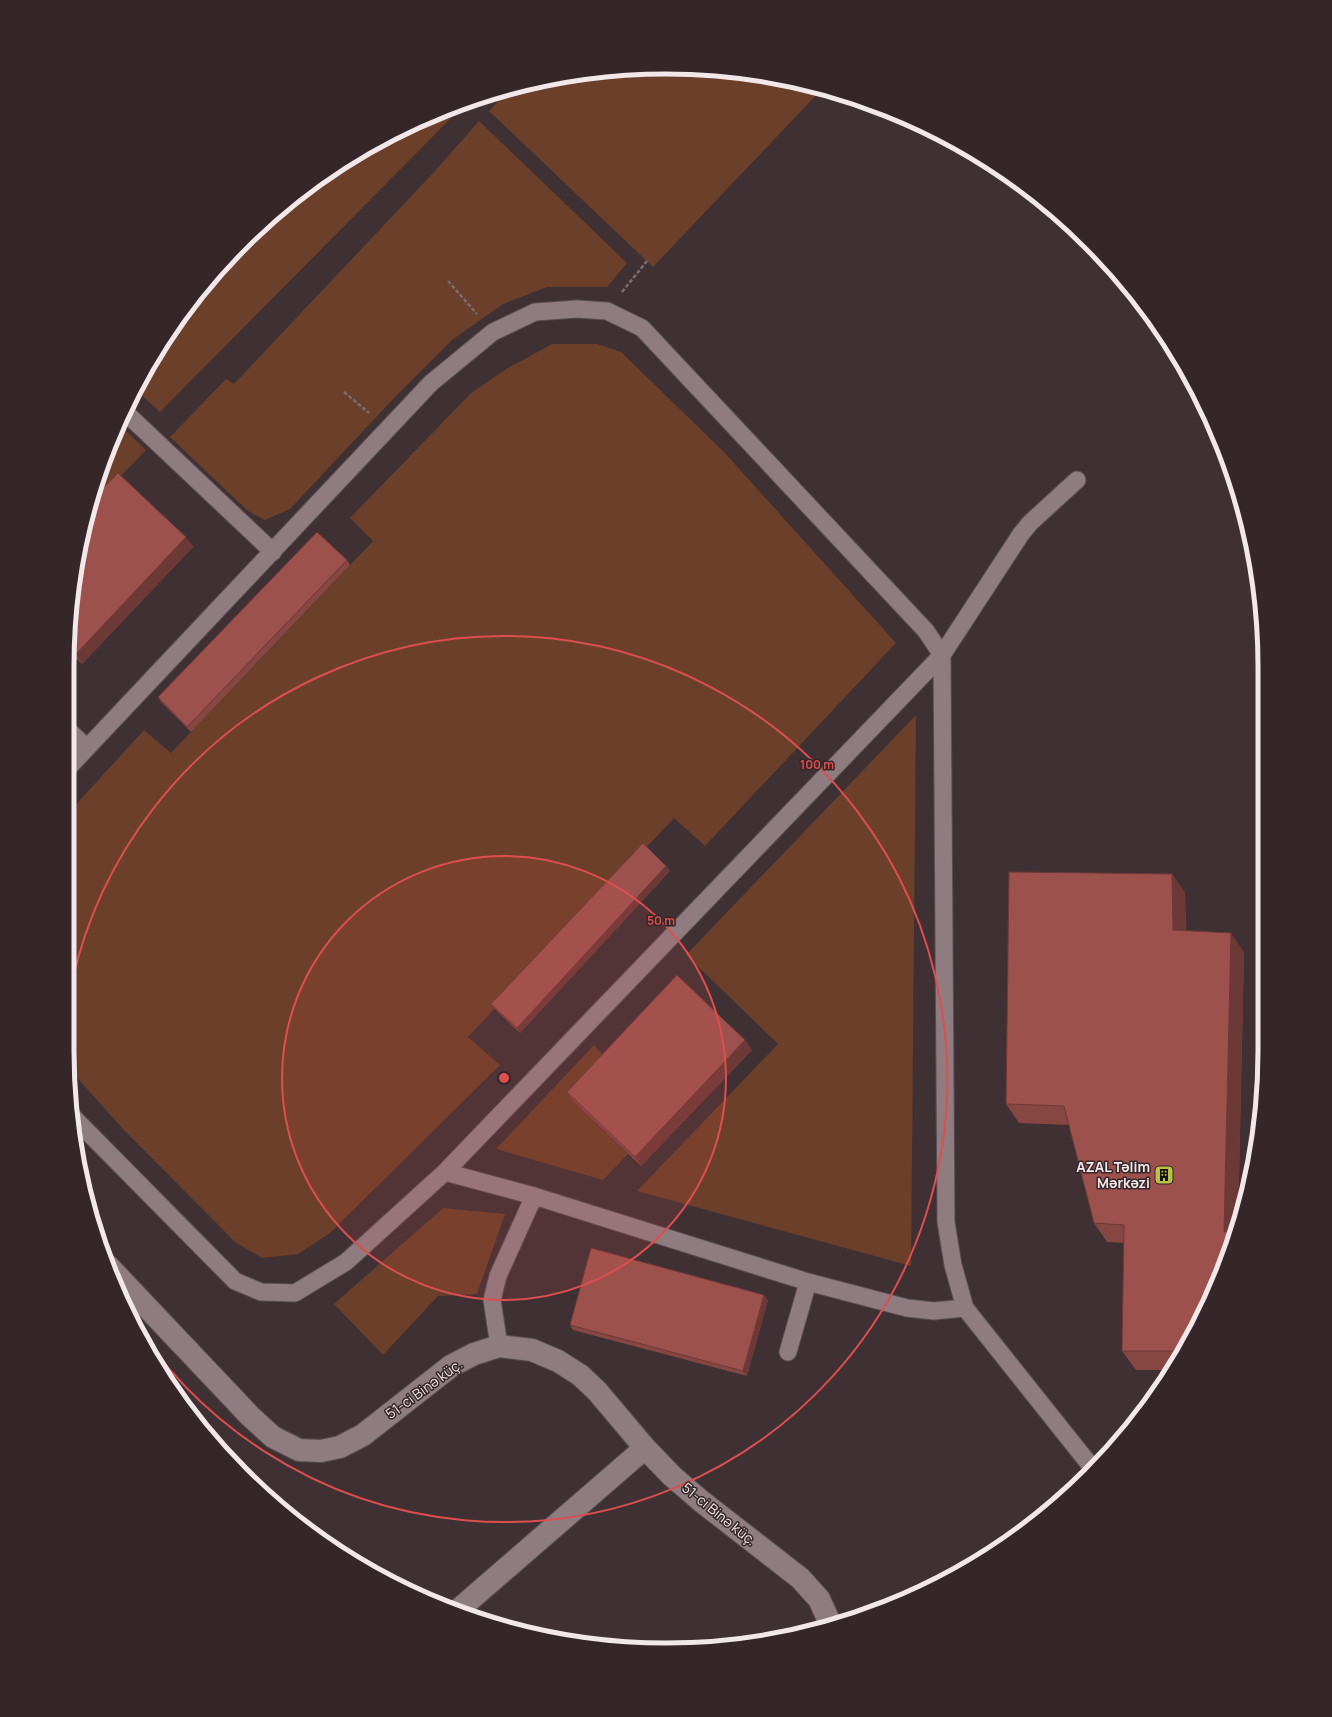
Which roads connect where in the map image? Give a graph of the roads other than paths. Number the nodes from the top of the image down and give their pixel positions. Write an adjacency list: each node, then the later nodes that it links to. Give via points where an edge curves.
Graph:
1 (129, 416): 3 (lane)
2 (1077, 480): 4 (lane, via 1020,534)
3 (273, 552): 4 (lane, via 431,384 493,332 535,312 577,309 607,311 642,328 926,631); 6 (lane)
4 (942, 655): 9 (lane); 13 (lane, via 946,1222 953,1265)
5 (74, 736): 6 (lane)
6 (87, 748): 7 (lane)
7 (74, 762)
8 (78, 1122): 9 (lane, via 235,1280 261,1292 295,1294 346,1262)
9 (445, 1172): 10 (lane)
10 (534, 1196): 12 (lane); 14 (lane, via 498,1276 492,1300)
11 (119, 1277): 14 (street, 51-ci Binə küç., via 250,1416 273,1437 299,1450 321,1451 340,1447 363,1435 451,1366 474,1354)
12 (808, 1282): 13 (lane, via 907,1308 934,1311); 15 (lane)
13 (965, 1308): 17 (lane)
14 (499, 1346): 16 (street, 51-ci Binə küç., via 532,1350 558,1361 580,1376 597,1391)
15 (788, 1352)
16 (645, 1448): 18 (street); 19 (street, 51-ci Binə küç., via 701,1501 800,1578 819,1599)
17 (1090, 1465)
18 (462, 1607)
19 (829, 1620)

